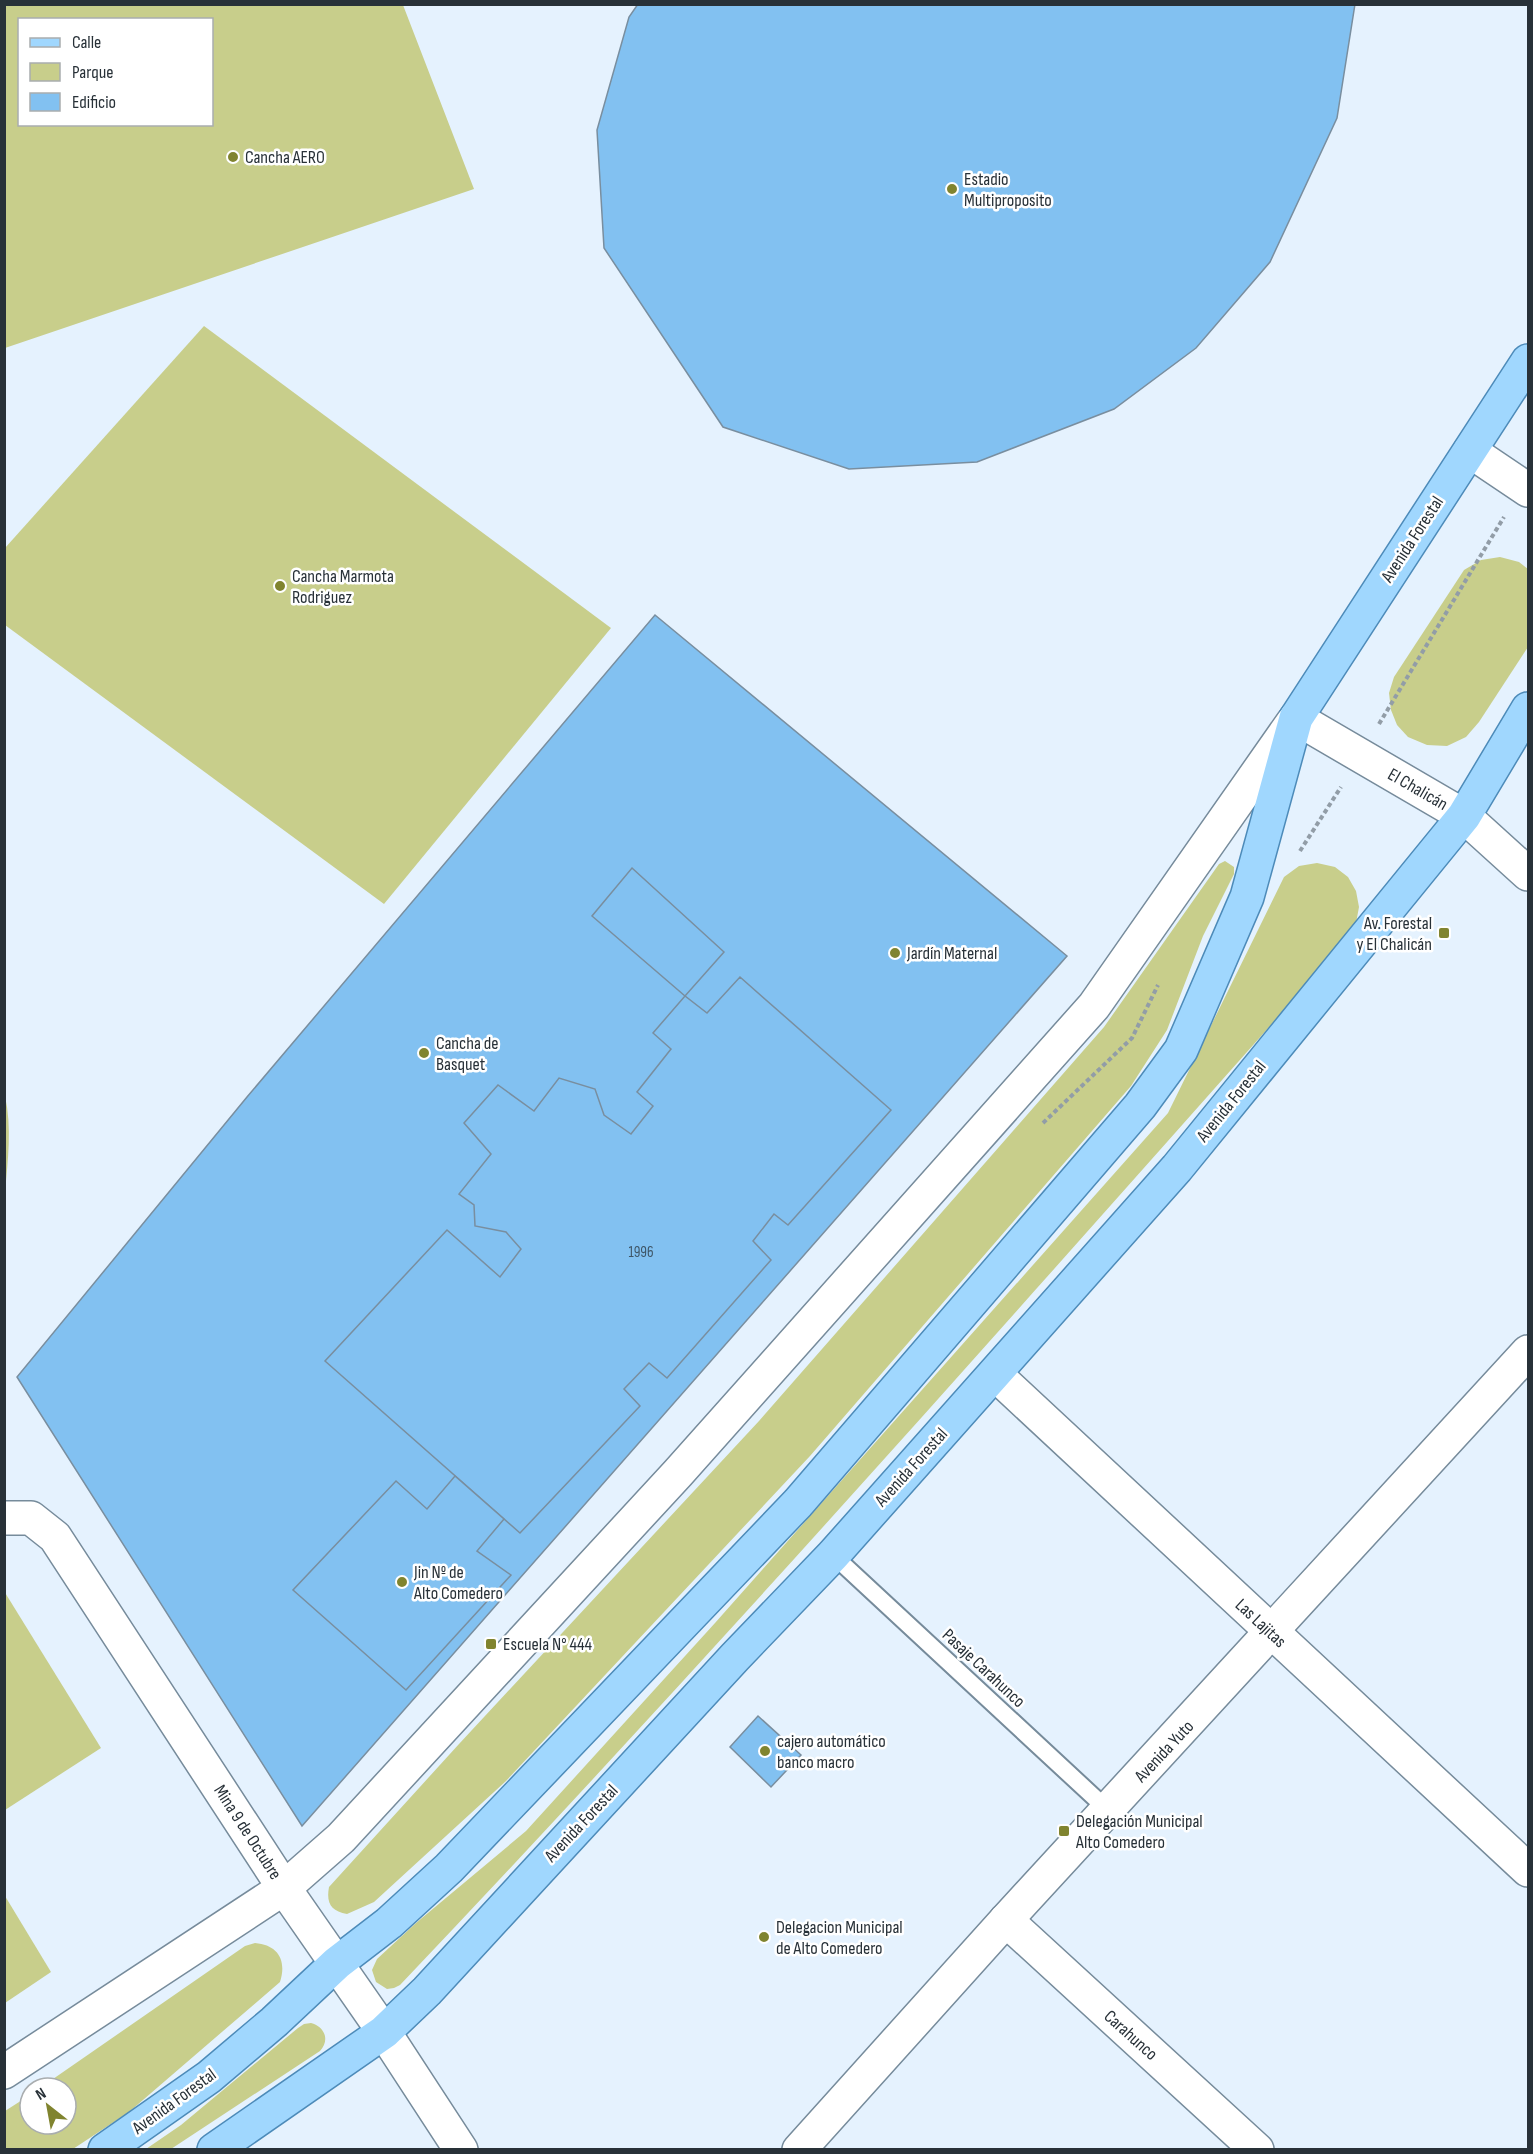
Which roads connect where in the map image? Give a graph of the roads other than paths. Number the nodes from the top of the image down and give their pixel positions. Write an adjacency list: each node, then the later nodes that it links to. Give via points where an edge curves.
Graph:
1 (1528, 361): 2 (main road, Avenida Forestal)
2 (1470, 451): 3 (street); 5 (main road, Avenida Forestal)
3 (1526, 489)
4 (1528, 709): 6 (main road, Avenida Forestal)
5 (1296, 718): 6 (street, El Chalicán); 15 (street, Avenida Forestal, via 1094,1006 662,1491 348,1830); 17 (main road, Avenida Forestal, via 1247,897 1180,1050 1140,1106 798,1503 449,1868 389,1923)
6 (1464, 816): 7 (street, El Chalicán); 9 (main road, Avenida Forestal, via 1177,1168)
7 (1528, 874)
8 (1525, 1363): 12 (street, Avenida Yuto)
9 (994, 1374): 11 (main road, Avenida Forestal); 12 (street, Las Lajitas)
10 (18, 1518): 15 (street, Mina 9 de Octubre, via 55,1537)
11 (833, 1555): 13 (lane, Pasaje Carahunco); 18 (main road, Avenida Forestal, via 427,1991)
12 (1272, 1633): 13 (street, Avenida Yuto); 14 (street, Las Lajitas)
13 (1109, 1811): 16 (street, Avenida Yuto)
14 (1528, 1870)
15 (284, 1888): 17 (street, Mina 9 de Octubre); 19 (street, Avenida Forestal)
16 (1006, 1920): 23 (street, Avenida Yuto); 24 (street, Carahunco)
17 (337, 1963): 18 (street, Mina 9 de Octubre); 20 (main road, Avenida Forestal, via 209,2077)
18 (384, 2032): 21 (main road, Avenida Forestal); 22 (street, Mina 9 de Octubre)
19 (4, 2072)
20 (105, 2150)
21 (214, 2150)
22 (461, 2150)
23 (799, 2150)
24 (1257, 2150)

